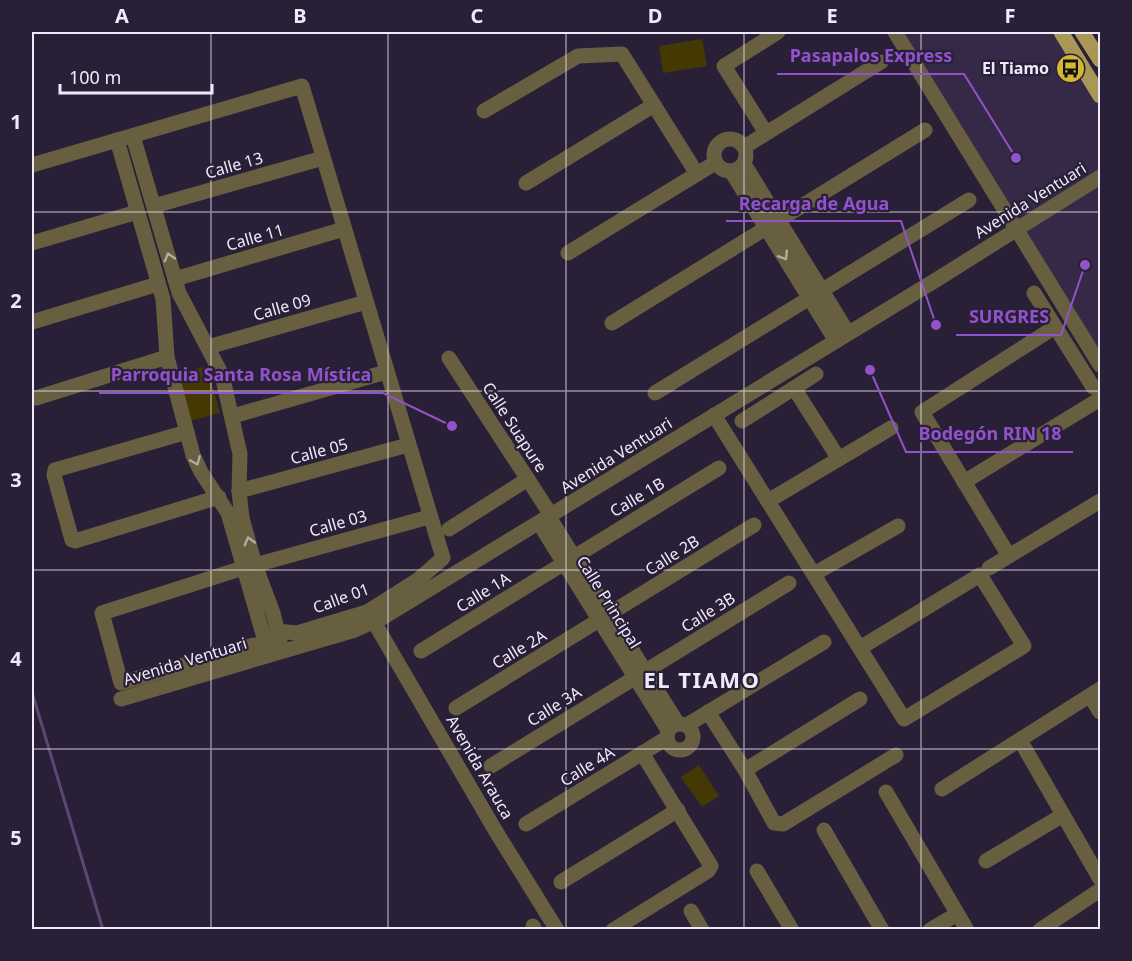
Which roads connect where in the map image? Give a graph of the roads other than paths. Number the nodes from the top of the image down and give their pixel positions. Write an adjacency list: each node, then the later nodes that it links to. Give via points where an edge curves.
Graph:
1 (778, 32): 11 (street, via 724,66)
2 (895, 32): 26 (street)
3 (1061, 32): 7 (main road)
4 (1082, 32): 5 (main road)
5 (1099, 53)
6 (881, 62): 11 (street)
7 (1101, 96)
8 (654, 105): 9 (street, via 622,54 578,56); 19 (street); 21 (street)
9 (484, 111)
10 (925, 130): 25 (street)
11 (766, 133): 14 (street)
12 (133, 136): 13 (street); 15 (street, via 302,86); 23 (street)
13 (117, 140): 17 (street); 24 (street)
14 (744, 147): 16 (street, via 735,140 724,140 716,147); 18 (street, via 746,156)
15 (323, 158): 23 (street, Calle 13); 27 (street)
16 (715, 163): 18 (street, via 723,170); 19 (street)
17 (32, 165)
18 (737, 168): 25 (street)
19 (697, 174): 29 (street)
20 (1101, 177): 26 (street, Avenida Ventuari)
21 (526, 183)
22 (969, 200): 32 (street)
23 (154, 206): 30 (street, one-way to 23)
24 (137, 212): 28 (street); 31 (street)
25 (773, 223): 32 (street); 38 (street)
26 (1017, 229): 40 (street, Avenida Ventuari); 44 (street)
27 (344, 230): 30 (street, Calle 11); 34 (street)
28 (32, 243)
29 (568, 253)
30 (175, 279): 35 (street)
31 (158, 284): 36 (street); 37 (street)
32 (816, 293): 40 (street); 48 (street)
33 (1034, 293): 39 (street)
34 (366, 302): 41 (street, Calle 09); 45 (street)
35 (183, 303): 36 (street); 41 (street)
36 (164, 309): 42 (street)
37 (32, 322)
38 (612, 323)
39 (1055, 327): 49 (street); 60 (street, via 922,412)
40 (842, 337): 51 (street, Avenida Ventuari)
41 (208, 347): 52 (street, via 221,370)
42 (167, 357): 50 (street); 55 (street)
43 (449, 358): 59 (street, Calle Suapure)
44 (1101, 365)
45 (386, 372): 52 (street); 56 (street)
46 (816, 374): 47 (street)
47 (794, 388): 53 (street); 57 (street)
48 (654, 393)
49 (1097, 393): 60 (street)
50 (34, 397)
51 (714, 415): 63 (street); 66 (street, Avenida Ventuari)
52 (232, 416): 61 (street, via 240,454)
53 (742, 420)
54 (891, 428): 57 (street)
55 (187, 432): 62 (street, one-way to 62, via 196,462); 62 (street, via 55,470 72,540)
56 (408, 446): 61 (street, Calle 05); 65 (street)
57 (839, 459): 63 (street)
58 (719, 468): 72 (street, Calle 1B)
59 (528, 479): 66 (street, Calle Suapure); 70 (street)
60 (964, 482): 71 (street)
61 (239, 491): 67 (street)
62 (219, 497): 67 (street)
63 (768, 501): 75 (street)
64 (1101, 501): 71 (street)
65 (429, 516): 73 (street, Calle 03); 79 (street, Calle 01, via 443,558 419,579 367,612 297,633)
66 (546, 519): 72 (street, Calle Principal); 78 (street, Avenida Ventuari)
67 (236, 520): 73 (street)
68 (754, 525): 77 (street, Calle 2B)
69 (898, 526): 75 (street)
70 (449, 529)
71 (1010, 556): 74 (street)
72 (568, 560): 77 (street, Calle Principal); 83 (street, Calle 1A)
73 (249, 567): 79 (street, via 273,614); 81 (street, Calle 03, via 102,613 122,683); 84 (street)
74 (989, 568)
75 (814, 574): 82 (street)
76 (789, 583): 85 (street, Calle 3B)
77 (605, 618): 85 (street, Calle Principal); 89 (street, Calle 2A)
78 (374, 622): 84 (street, Avenida Ventuari); 111 (street, Avenida Arauca)
79 (277, 631): 84 (street)
80 (824, 642): 90 (street, Calle 4A)
81 (254, 645)
82 (860, 648): 82 (street, via 904,719 1024,646 980,575)
83 (421, 651)
84 (276, 653): 87 (street, Avenida Ventuari)
85 (640, 674): 92 (street, Calle Principal); 96 (street, Calle 3A)
86 (1095, 692): 91 (street); 93 (street)
87 (121, 699)
88 (860, 699): 97 (street)
89 (456, 708)
90 (708, 712): 92 (street, Calle 4A); 97 (street)
91 (1101, 712)
92 (675, 729): 94 (street, Calle 4A)
93 (1020, 740): 98 (street); 101 (street)
94 (642, 753): 100 (street); 102 (street, Calle 4A)
95 (896, 755): 97 (street, via 778,825)
96 (491, 766)
97 (745, 770)
98 (942, 789)
99 (886, 792): 110 (street)
100 (678, 810): 107 (street); 112 (street, via 711,866)
101 (1063, 814): 104 (street); 106 (street)
102 (526, 824)
103 (824, 830): 115 (street)
104 (986, 861)
105 (757, 871): 114 (street)
106 (1101, 879)
107 (561, 882)
108 (1101, 890): 118 (street)
109 (691, 911): 113 (street)
110 (957, 914): 116 (street); 117 (street)
111 (557, 930)
112 (614, 930)
113 (702, 930)
114 (792, 930)
115 (882, 930)
116 (930, 930)
117 (967, 930)
118 (1040, 930)

